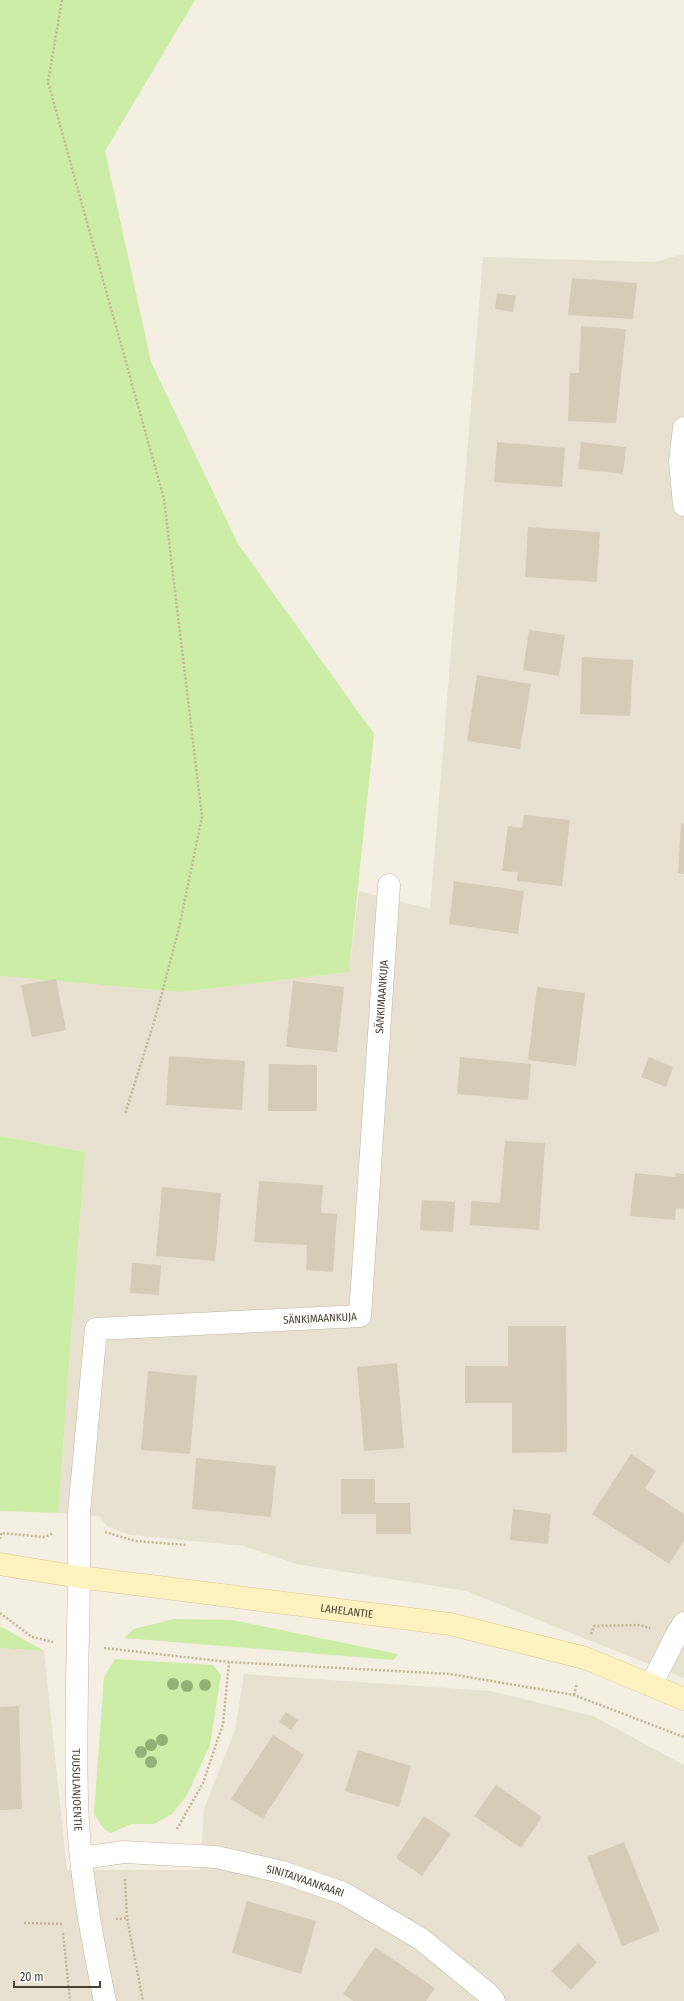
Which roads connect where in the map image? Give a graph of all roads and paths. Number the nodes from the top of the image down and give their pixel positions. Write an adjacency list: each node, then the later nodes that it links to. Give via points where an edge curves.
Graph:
1 (62, 0): 5 (path, via 48,82 164,499 202,817 179,928)
2 (684, 428): 3 (street, via 680,461)
3 (684, 505)
4 (389, 885): 7 (street, SÄNKIMAANKUJA, via 360,1316 96,1329 80,1513)
5 (125, 1114)
6 (0, 1564): 7 (main road, LAHELANTIE)
7 (79, 1577): 10 (street, TUUSULANJOENTIE); 11 (main road, LAHELANTIE, via 450,1624 585,1658)
8 (0, 1613): 10 (path, via 32,1637)
9 (684, 1623): 11 (street)
10 (78, 1645): 13 (path, via 229,1662 450,1674 574,1695); 14 (street, TUUSULANJOENTIE, via 77,1802)
11 (652, 1685): 12 (main road, LAHELANTIE)
12 (684, 1699)
13 (684, 1737)
14 (82, 1858): 17 (street, TUUSULANJOENTIE, via 88,1921); 18 (street, SINITAIVAANKAARI, via 124,1852 216,1858 282,1872 343,1893 422,1939)
15 (24, 1923): 16 (path)
16 (62, 1924)
17 (105, 2001)
18 (494, 2001)

